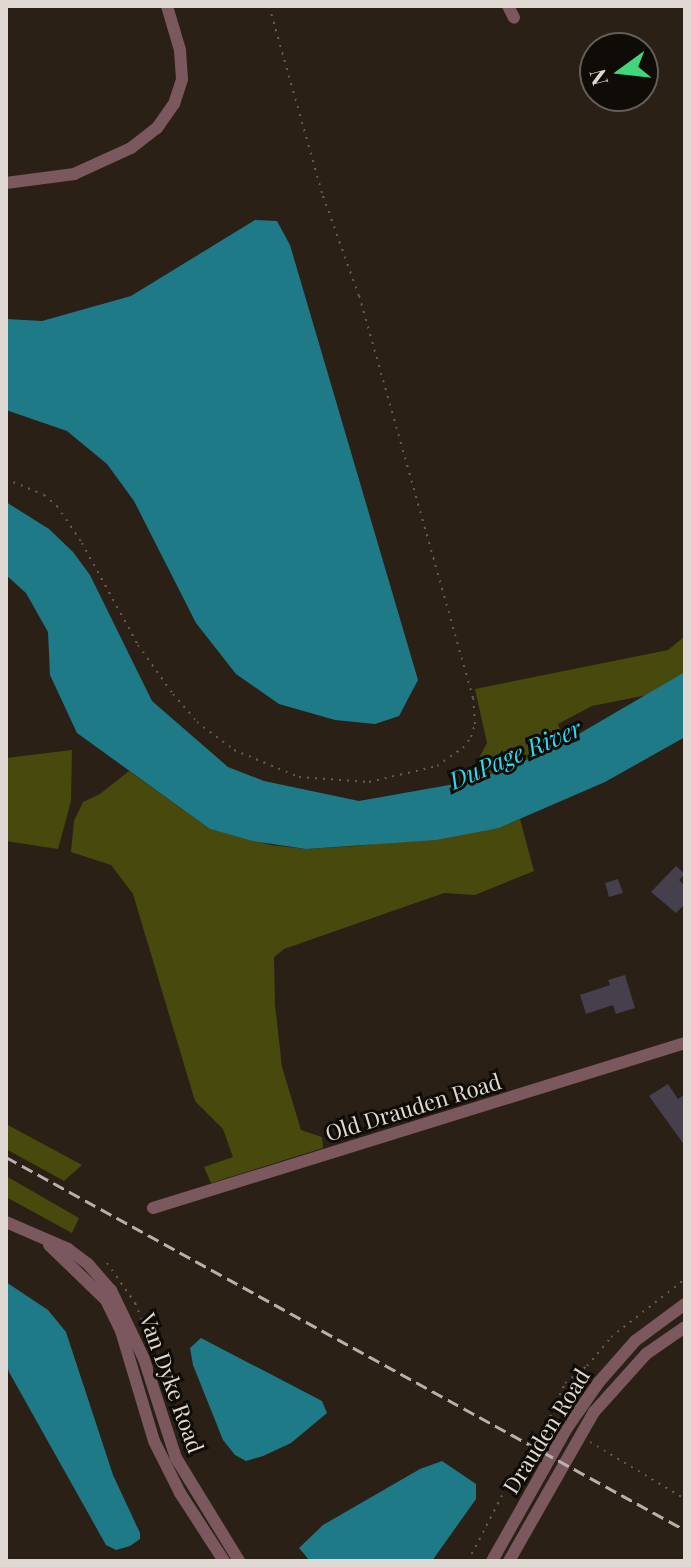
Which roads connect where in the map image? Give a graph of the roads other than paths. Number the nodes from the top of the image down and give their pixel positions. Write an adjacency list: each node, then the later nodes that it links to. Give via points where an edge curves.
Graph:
1 (167, 6): 2 (street, via 182,79 174,104 157,128 131,148 74,174)
2 (6, 183)
3 (685, 1043): 4 (street, Old Drauden Road)
4 (153, 1208)
5 (6, 1222): 6 (street, Van Dyke Road)
6 (47, 1243): 9 (street, Van Dyke Road, via 82,1258 111,1290 133,1330); 10 (street, Van Dyke Road, via 106,1300 121,1331)
7 (685, 1304): 13 (street, Drauden Road, via 635,1341 599,1382)
8 (685, 1327): 14 (street, Drauden Road, via 627,1372 578,1436)
9 (154, 1389): 10 (street); 12 (street, Van Dyke Road, via 176,1458)
10 (137, 1394): 11 (street, Van Dyke Road, via 180,1493)
11 (224, 1561)
12 (239, 1561)
13 (492, 1561)
14 (509, 1561)

